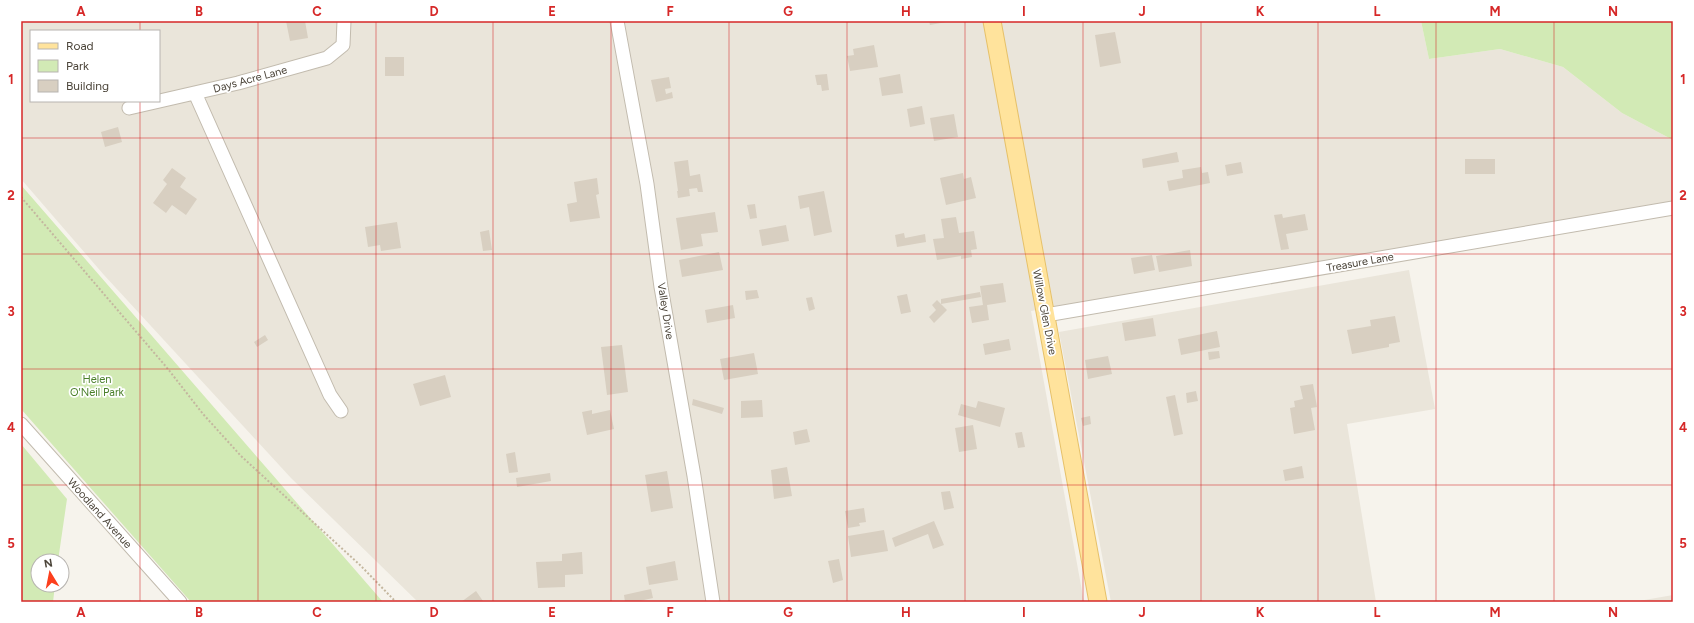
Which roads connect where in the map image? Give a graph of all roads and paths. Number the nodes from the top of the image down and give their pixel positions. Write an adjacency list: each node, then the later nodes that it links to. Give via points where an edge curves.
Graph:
1 (344, 21): 4 (street, Days Acre Lane, via 343,45 326,58)
2 (617, 21): 15 (street, Valley Drive, via 647,184)
3 (992, 21): 10 (main road, Willow Glen Drive)
4 (195, 93): 5 (street, Days Acre Lane); 11 (street, via 330,395)
5 (160, 101)
6 (155, 102): 7 (street, Days Acre Lane)
7 (129, 108)
8 (21, 197): 14 (path, via 241,456)
9 (1673, 208): 10 (street, Treasure Lane)
10 (1046, 315): 16 (main road, Willow Glen Drive)
11 (341, 411)
12 (21, 424): 13 (street, Woodland Avenue)
13 (180, 602)
14 (396, 602)
15 (713, 602)
16 (1098, 602)

